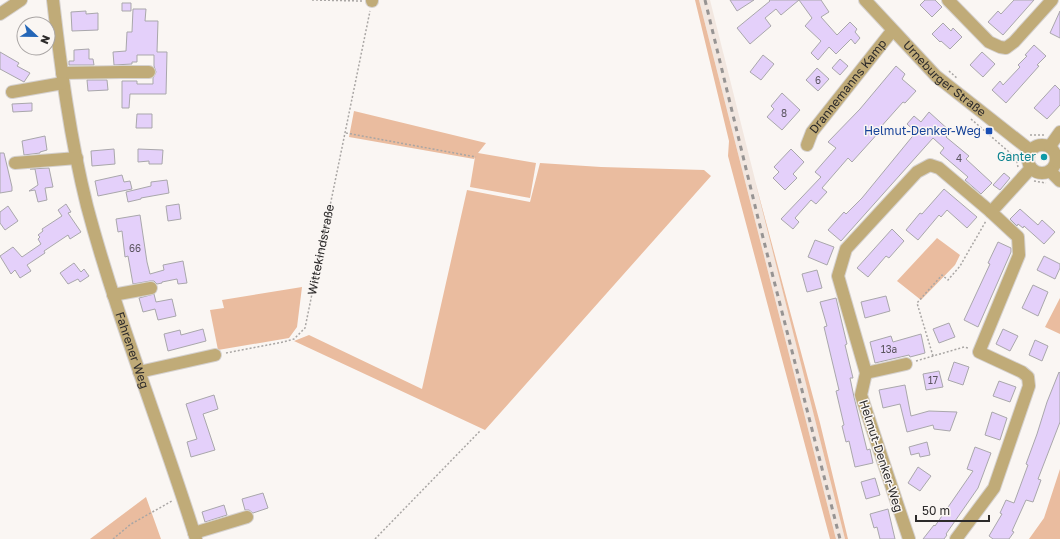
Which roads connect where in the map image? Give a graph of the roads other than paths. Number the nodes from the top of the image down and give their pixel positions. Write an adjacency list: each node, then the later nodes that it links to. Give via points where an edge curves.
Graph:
1 (21, 0): 6 (street)
2 (53, 0): 9 (street, Fahrener Weg)
3 (865, 0): 7 (street, Urneburger Straße)
4 (948, 0): 5 (street, via 989,42 1006,48)
5 (1052, 0)
6 (0, 14)
7 (892, 31): 12 (street, Drannemanns Kamp, via 812,132); 14 (street, Urneburger Straße, via 936,76)
8 (149, 72): 9 (street)
9 (62, 78): 10 (street); 15 (street, Fahrener Weg)
10 (12, 92)
11 (1060, 132): 13 (street)
12 (807, 145)
13 (1050, 146): 14 (street, via 1038,144); 18 (street, via 1056,160)
14 (1030, 150): 17 (street, via 1027,161)
15 (77, 158): 16 (street); 22 (street, Fahrener Weg, via 87,206)
16 (15, 163)
17 (1031, 168): 18 (street, via 1039,173); 20 (street)
18 (1050, 171): 19 (street)
19 (1060, 181)
20 (990, 212): 26 (street, Helmut-Denker-Weg, via 939,168 930,165 917,172 846,250 838,276); 30 (street, Helmut-Denker-Weg, via 1018,237 1019,255 980,352 1022,372 1028,377 1029,386 994,488)
21 (151, 288): 22 (street)
22 (113, 295): 25 (street, Fahrener Weg)
23 (215, 355): 25 (street)
24 (906, 364): 26 (street)
25 (139, 372): 28 (street, Fahrener Weg)
26 (866, 373): 29 (street, Helmut-Denker-Weg, via 861,395)
27 (247, 517): 28 (street)
28 (195, 536)
29 (909, 539)
30 (956, 539)

